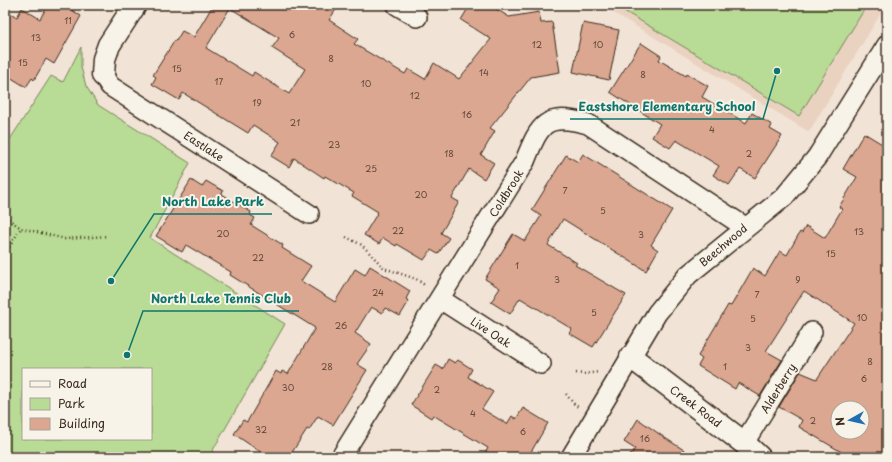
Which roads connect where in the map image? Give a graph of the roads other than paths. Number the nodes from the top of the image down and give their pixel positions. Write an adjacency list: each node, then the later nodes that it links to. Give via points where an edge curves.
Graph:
1 (134, 5): 5 (street, via 109,45 104,59)
2 (397, 5): 3 (street)
3 (417, 17)
4 (887, 45): 7 (street, Beechwood, via 817,157 784,197)
5 (103, 75): 6 (street, Eastlake, via 110,86)
6 (309, 214)
7 (745, 227): 8 (street, Coldbrook, via 588,124 568,118 557,118 546,123 534,139 525,162); 10 (street, Beechwood, via 688,275 658,313)
8 (434, 293): 11 (street, Live Oak); 13 (street, Coldbrook)
9 (812, 332): 12 (street, Alderberry)
10 (631, 357): 12 (street, Creek Road); 14 (street, Beechwood)
11 (541, 364)
12 (752, 450)
13 (341, 457)
14 (571, 457)

